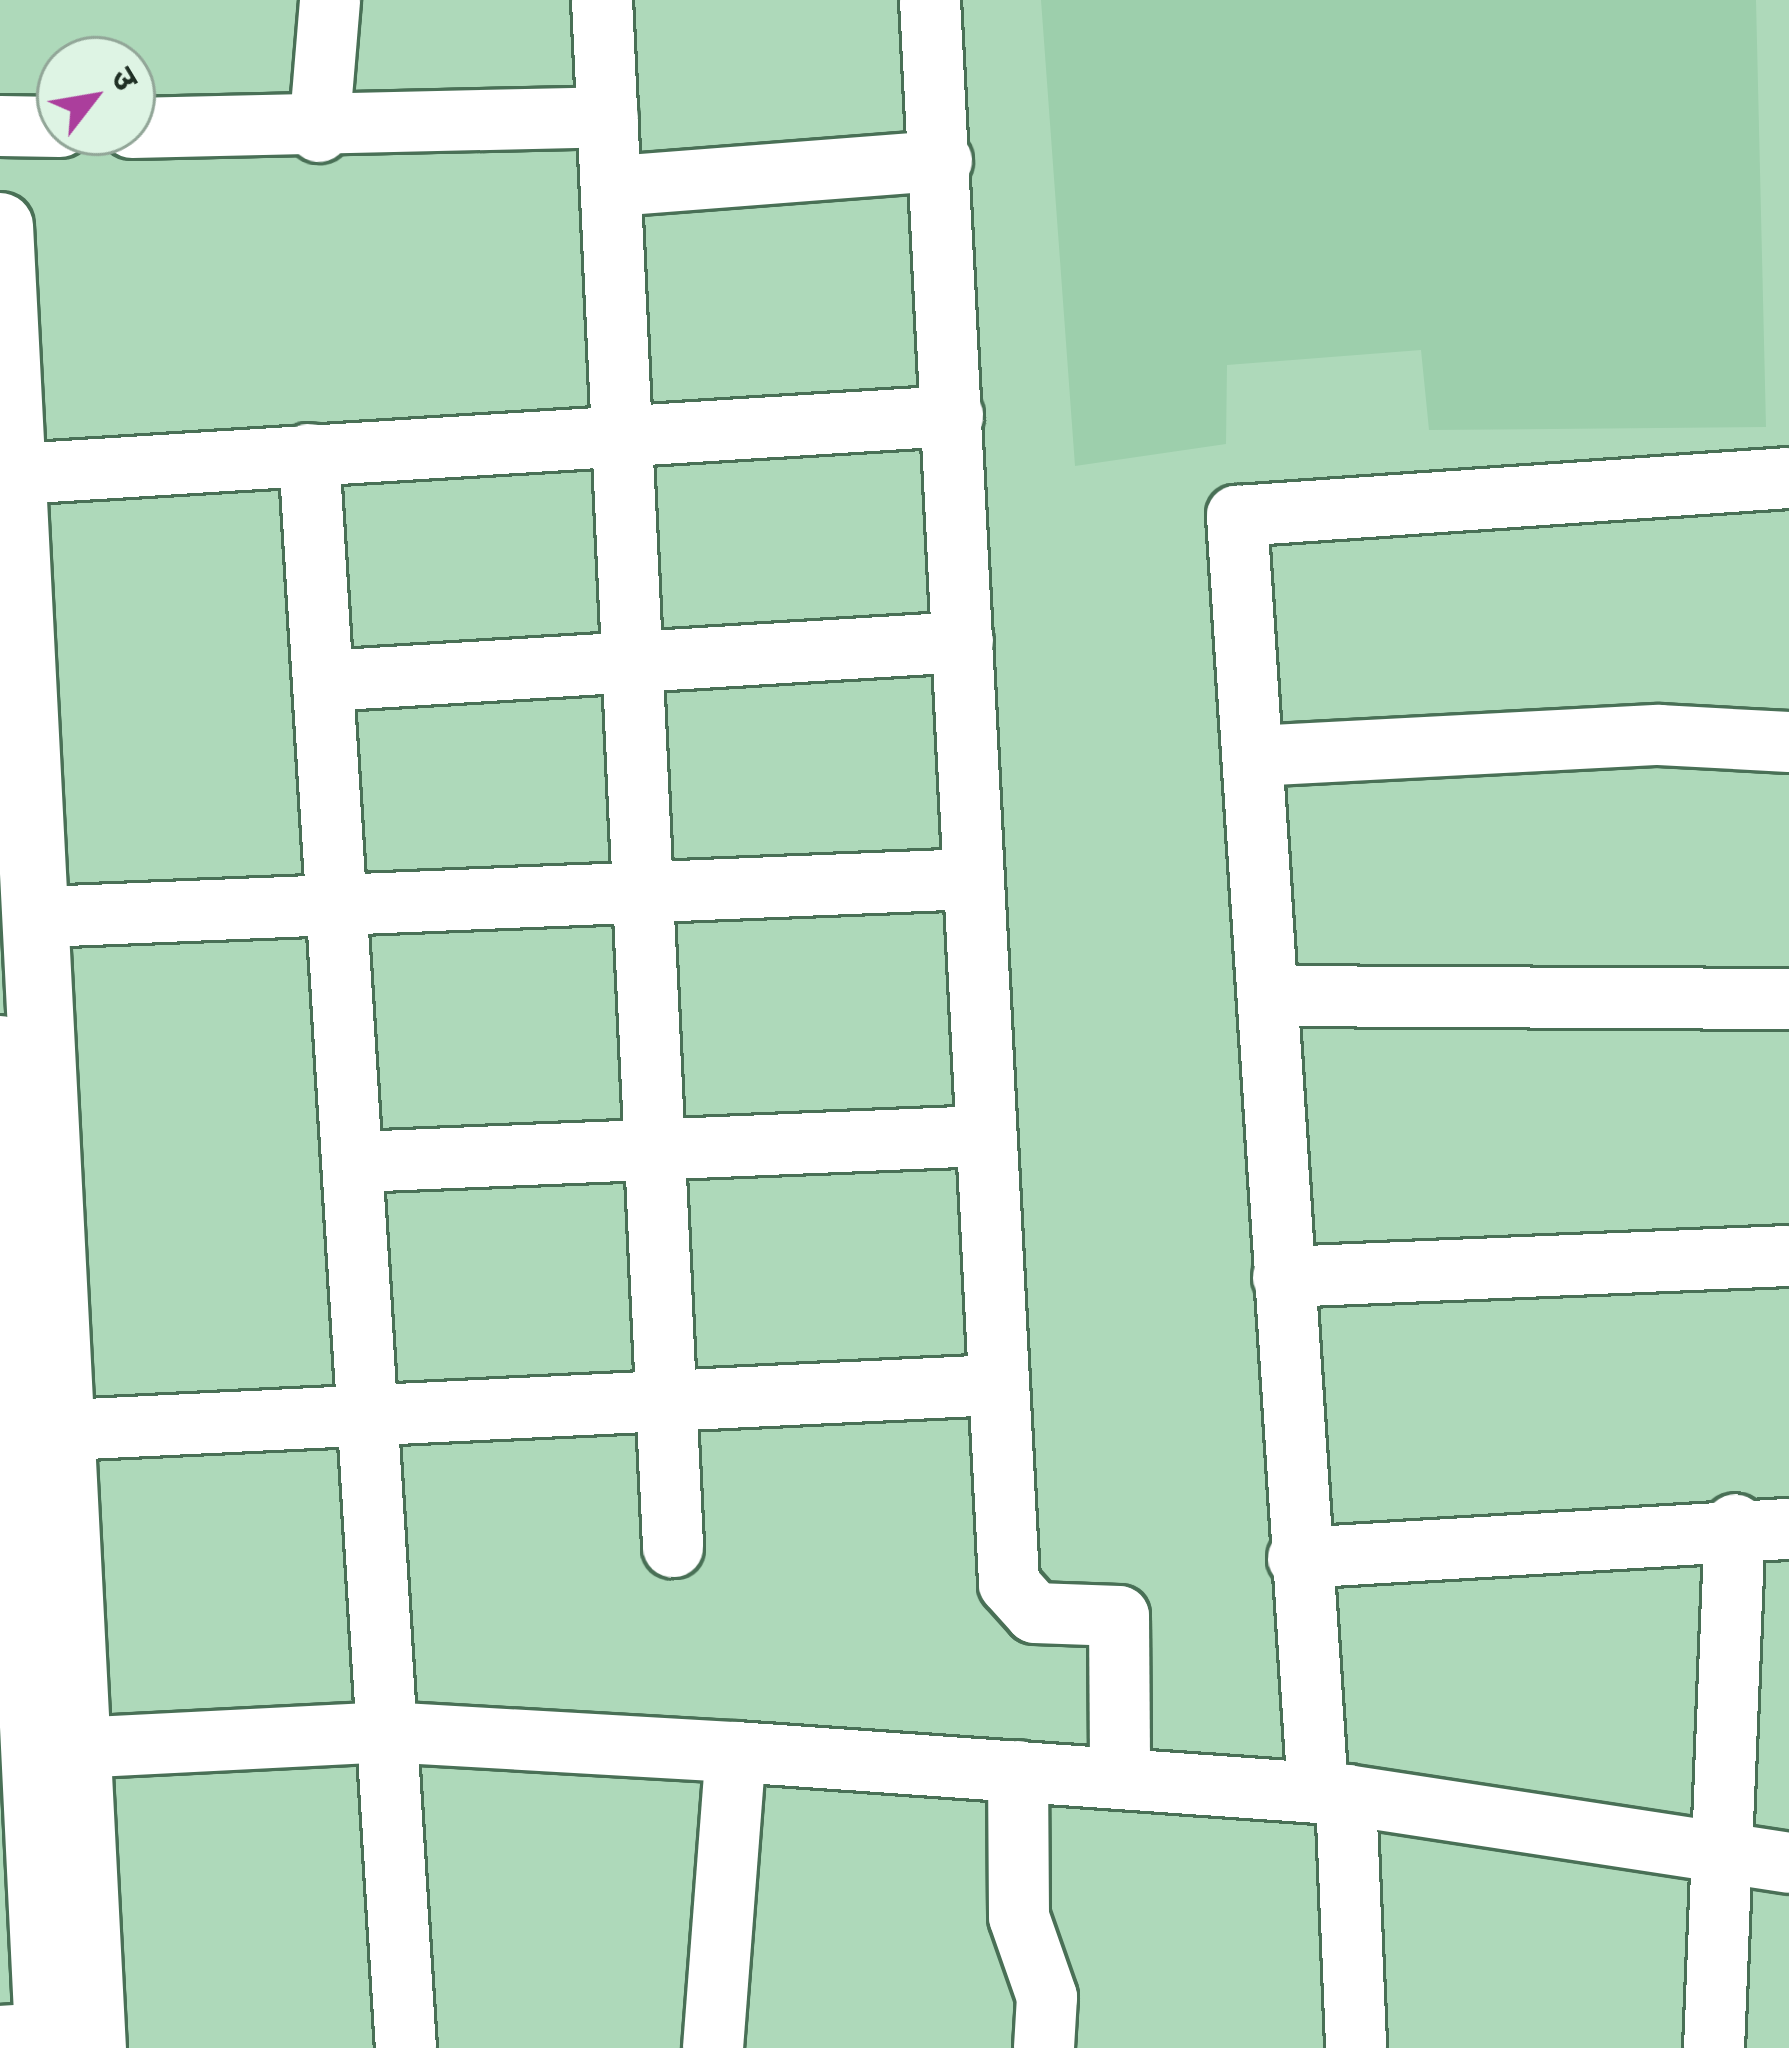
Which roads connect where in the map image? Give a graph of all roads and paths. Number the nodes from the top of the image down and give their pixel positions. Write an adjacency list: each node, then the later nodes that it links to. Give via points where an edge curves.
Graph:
1 (330, 0): 8 (street)
2 (602, 0): 4 (street)
3 (930, 0): 9 (street)
4 (608, 117): 8 (street); 10 (street)
5 (0, 126): 6 (street)
6 (36, 127)
7 (156, 129): 8 (street)
8 (319, 132)
9 (942, 160): 10 (street); 12 (street)
10 (614, 186): 13 (street)
11 (0, 226): 15 (main road)
12 (953, 416): 13 (street); 17 (street)
13 (621, 438): 14 (street); 18 (street)
14 (309, 454): 15 (street); 19 (street)
15 (17, 474): 25 (main road)
16 (1789, 478): 21 (street, via 1247,508 1237,516)
17 (963, 642): 18 (street); 22 (street)
18 (632, 656): 19 (street); 23 (street)
19 (323, 681): 24 (street)
20 (1789, 742): 21 (street, via 1659,735)
21 (1254, 756): 26 (street)
22 (974, 879): 23 (street); 29 (street)
23 (645, 895): 24 (street); 30 (street)
24 (339, 908): 25 (street); 31 (street)
25 (42, 916): 37 (main road)
26 (1268, 995): 27 (street); 33 (street)
27 (1789, 999)
28 (0, 1048): 42 (main road)
29 (984, 1136): 30 (street); 34 (street)
30 (657, 1149): 31 (street); 35 (street)
31 (356, 1162): 36 (street)
32 (1789, 1256): 33 (street)
33 (1282, 1277): 40 (street)
34 (995, 1385): 35 (street); 45 (street, via 1010,1584 1035,1613 1100,1611 1119,1616 1126,1633)
35 (668, 1407): 36 (street); 39 (street)
36 (364, 1420): 37 (street); 41 (street)
37 (66, 1430): 42 (main road)
38 (1762, 1527): 40 (street); 47 (street)
39 (673, 1547)
40 (1298, 1558): 46 (street)
41 (385, 1732): 42 (street); 43 (street); 51 (street)
42 (60, 1748): 49 (main road)
43 (736, 1752): 44 (street); 52 (street)
44 (1018, 1771): 45 (street); 53 (street, via 1018,1917 1047,1997)
45 (1120, 1779): 46 (street)
46 (1332, 1794): 47 (street); 50 (street)
47 (1726, 1851): 48 (street); 54 (street)
48 (1789, 1862)
49 (48, 2041)
50 (1366, 2046)
51 (406, 2048)
52 (713, 2048)
53 (1044, 2048)
54 (1714, 2048)

